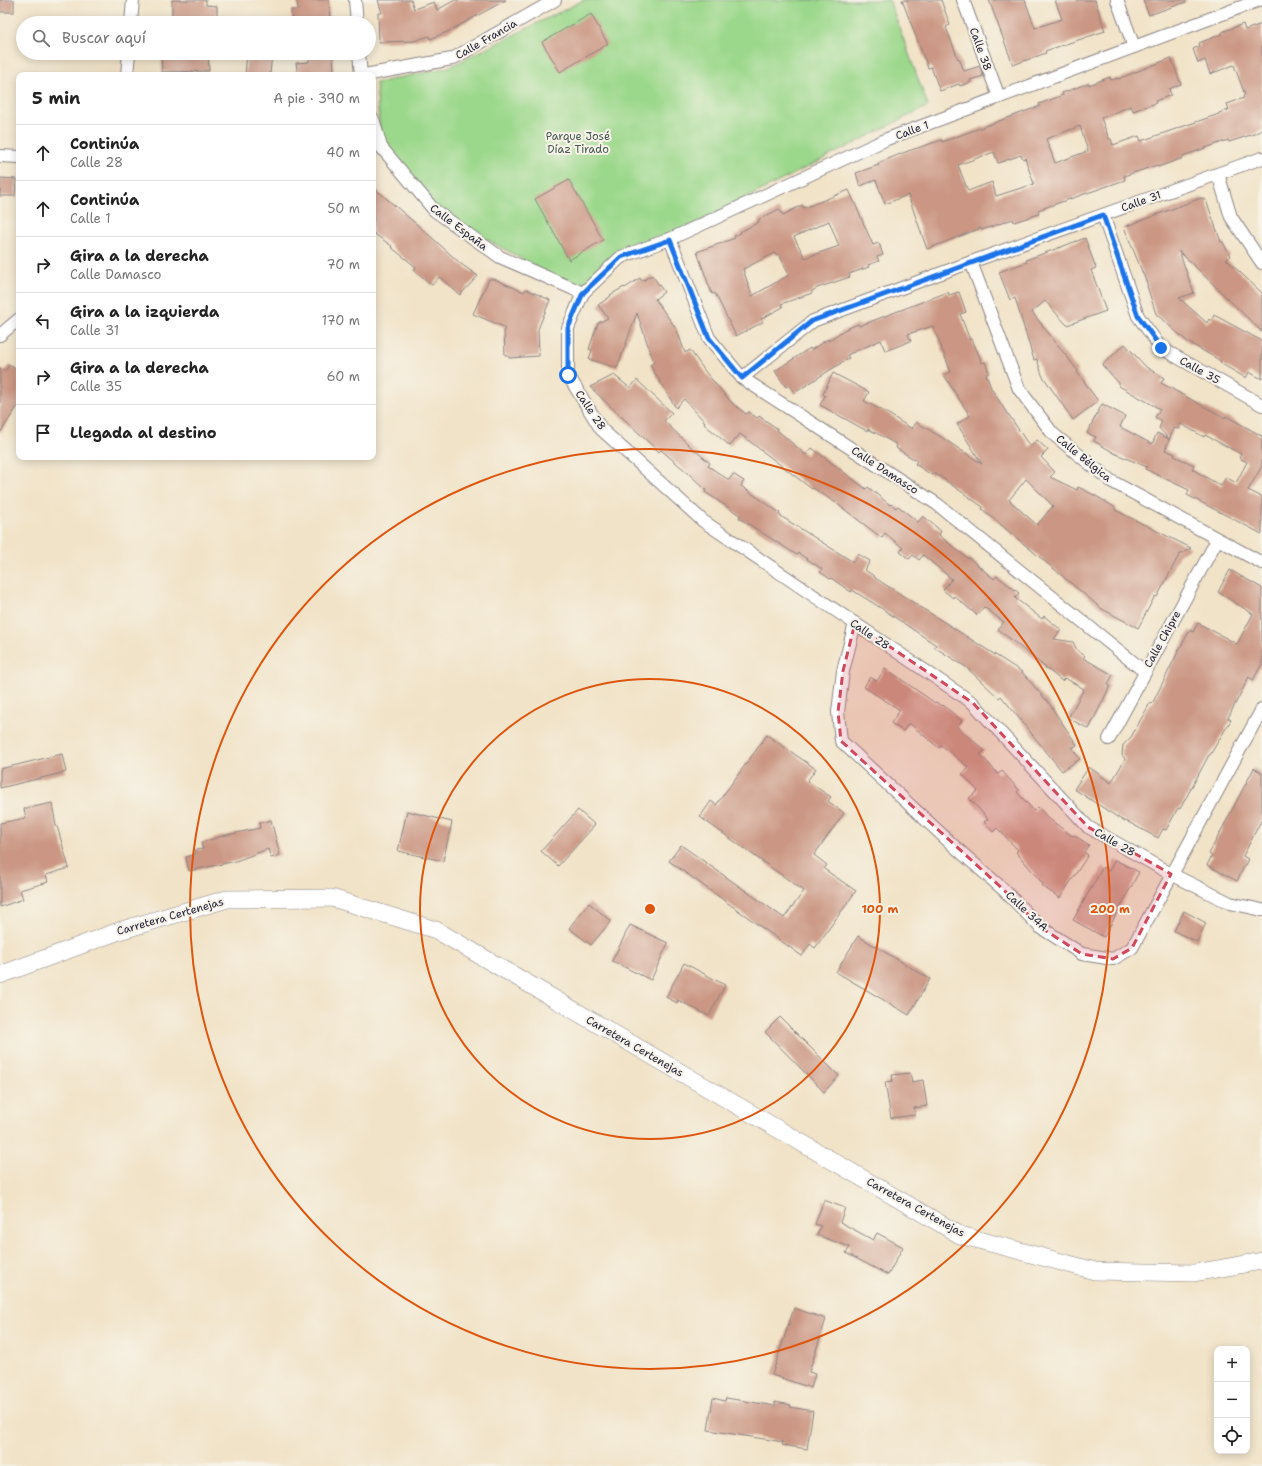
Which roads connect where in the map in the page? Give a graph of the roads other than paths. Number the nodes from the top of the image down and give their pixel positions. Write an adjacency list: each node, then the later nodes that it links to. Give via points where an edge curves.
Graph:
1 (134, 0): 7 (street)
2 (355, 0): 8 (street)
3 (555, 0): 14 (street, Calle Francia, via 452,59)
4 (963, 0): 15 (street, Calle 38)
5 (1117, 0): 9 (street)
6 (1260, 0): 9 (street, Calle 1)
7 (132, 16)
8 (356, 16)
9 (1134, 47): 15 (street, Calle 1)
10 (128, 60): 12 (street)
11 (360, 60): 13 (street)
12 (127, 72)
13 (361, 72)
14 (376, 73)
15 (999, 97): 22 (street, Calle 1, via 887,139)
16 (376, 130): 25 (street, Calle España, via 381,147 434,210 500,257)
17 (0, 156): 18 (street)
18 (16, 157)
19 (1262, 158): 20 (street, Calle 31)
20 (1218, 174): 21 (street, Calle 31); 24 (street, via 1231,217)
21 (1103, 215): 23 (street, Calle 31); 29 (street, Calle 35, via 1138,316 1161,348)
22 (670, 240): 25 (street, Calle 1, via 621,257); 28 (street, Calle Damasco, via 709,338)
23 (971, 262): 28 (street, Calle 31, via 812,321); 30 (street, Calle Bélgica, via 1019,389 1053,434 1111,481)
24 (1262, 263)
25 (583, 293): 32 (street, Calle 28, via 568,328 568,375 601,429 703,521)
26 (16, 322): 27 (street)
27 (0, 335)
28 (742, 378): 33 (street, Calle Damasco, via 937,504)
29 (1262, 405)
30 (1217, 540): 31 (street, Calle Bélgica); 33 (street, Calle Chipre)
31 (1262, 563)
32 (855, 623): 36 (street, Calle 28, via 973,702 1088,827); 36 (street, Calle 34A, via 843,671 838,712 842,741 1040,926 1082,954 1114,959 1132,948)
33 (1144, 672): 35 (street, Calle Chipre)
34 (1262, 709): 36 (street, Calle 34A)
35 (1109, 739)
36 (1171, 874): 37 (street, Calle 28, via 1230,903)
37 (1262, 910)
38 (0, 975): 39 (main road, Carretera Certenejas, via 122,930 227,899 332,898 436,930 960,1235 1095,1272 1194,1273)
39 (1262, 1261)

